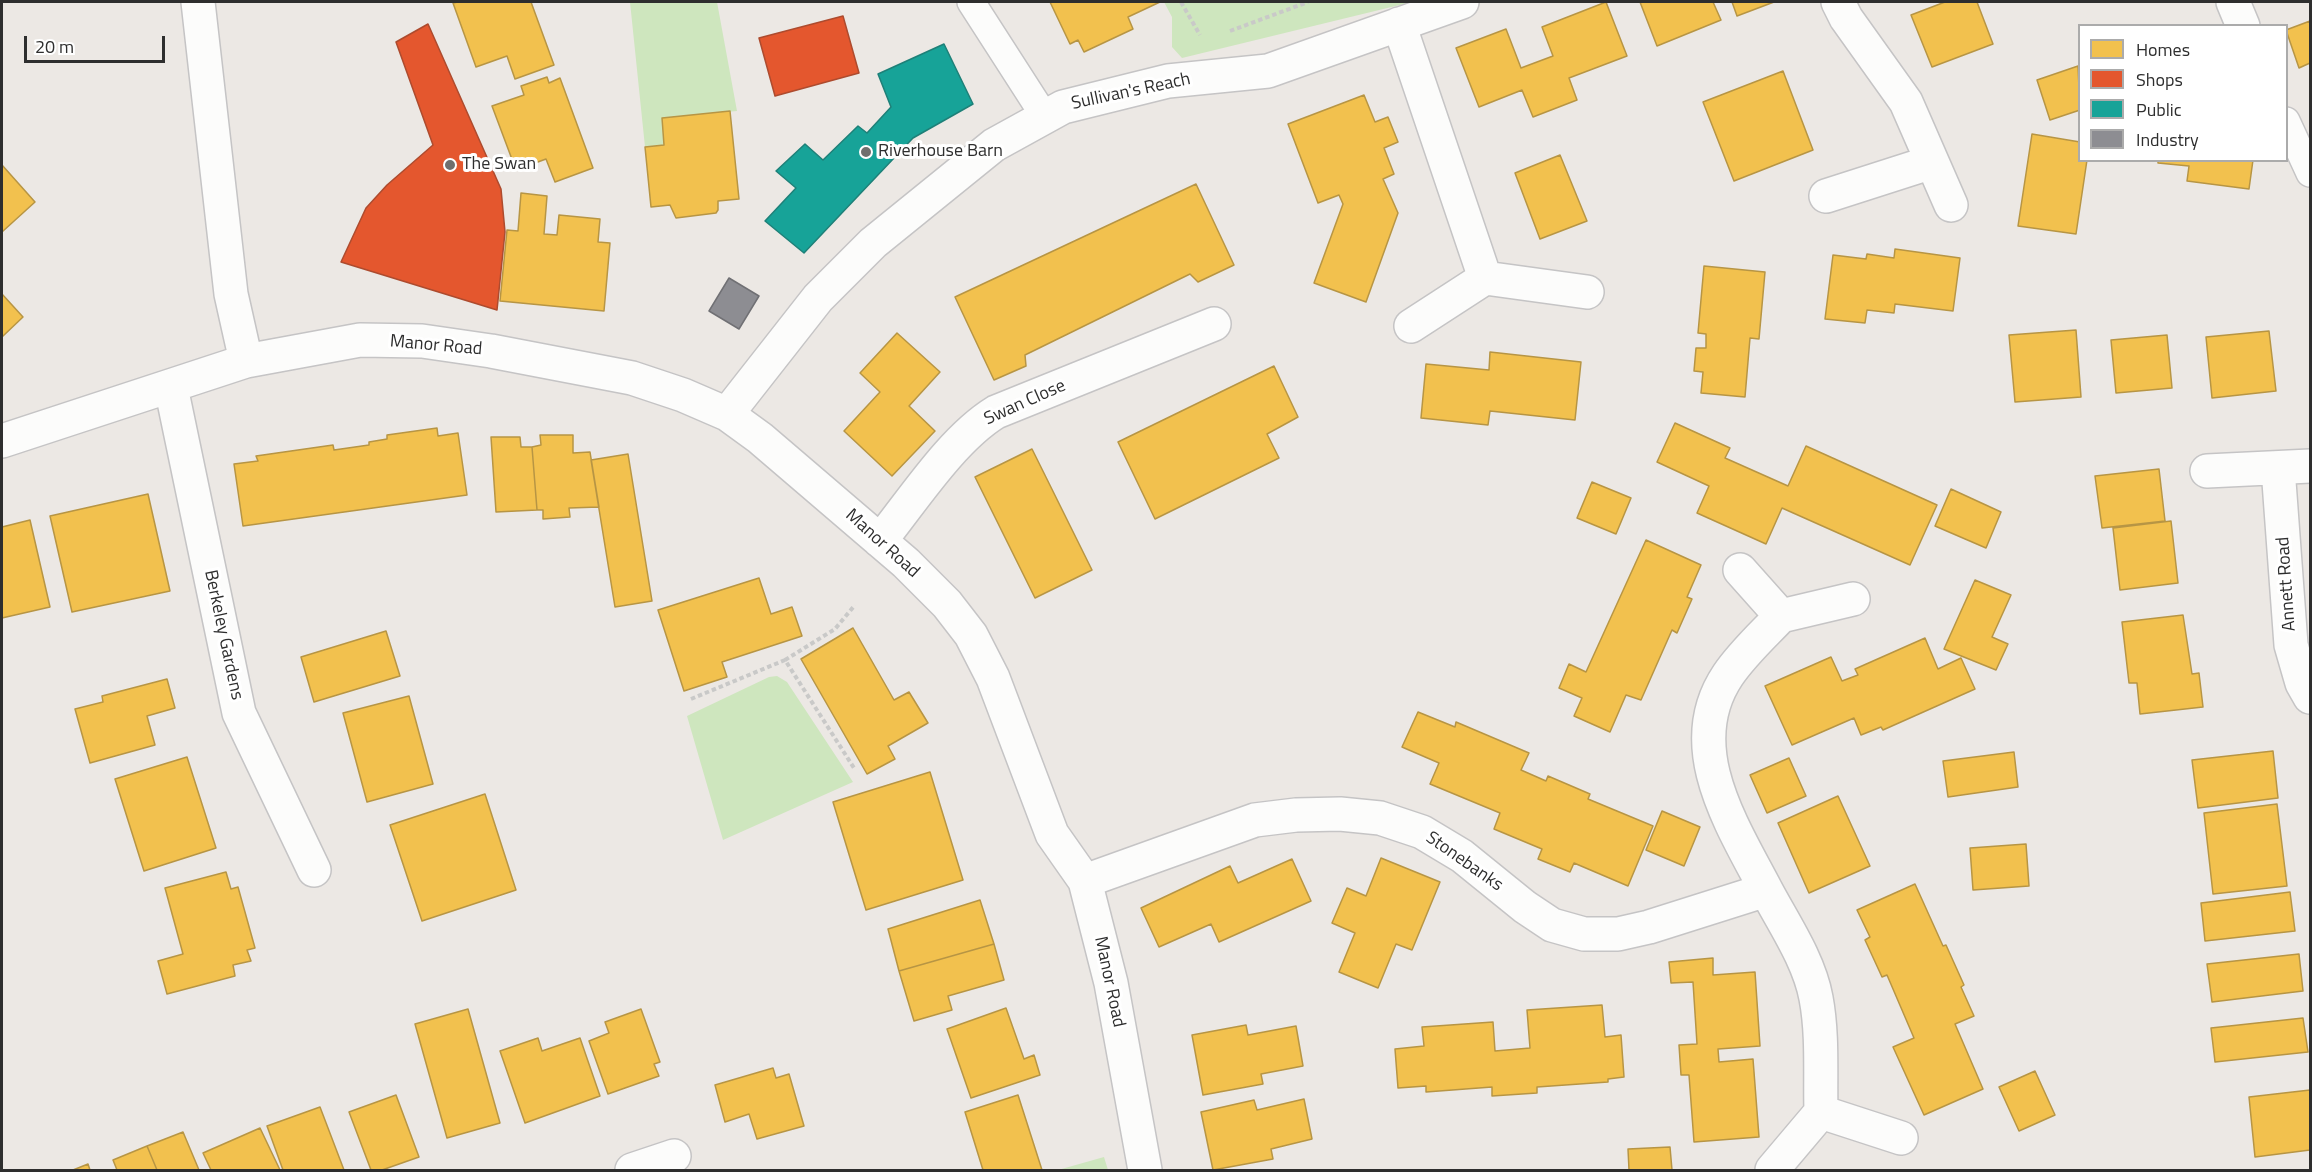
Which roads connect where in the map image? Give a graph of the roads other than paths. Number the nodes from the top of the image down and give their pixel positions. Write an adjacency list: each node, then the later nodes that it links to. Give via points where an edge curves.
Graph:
1 (198, 2): 18 (street, via 231,294)
2 (971, 2): 8 (lane)
3 (1462, 2): 6 (street, Sullivan's Reach)
4 (1838, 2): 10 (street, via 1906,102)
5 (2233, 2): 7 (street)
6 (1399, 24): 8 (street, Sullivan's Reach, via 1268,71 1168,81 1063,107); 14 (street)
7 (2242, 24)
8 (1045, 117): 20 (street, Sullivan's Reach, via 994,145 873,243 818,298)
9 (2288, 125): 11 (lane)
10 (1932, 162): 12 (street); 13 (street)
11 (2310, 173)
12 (1826, 196)
13 (1951, 205)
14 (1485, 278): 15 (street); 17 (street)
15 (1587, 292)
16 (1214, 324): 25 (street, Swan Close, via 985,419 963,437)
17 (1412, 326)
18 (246, 361): 19 (street, Manor Road); 20 (street, Manor Road, via 360,340 422,341 632,378)
19 (171, 387): 21 (street, Manor Road); 30 (street, Berkeley Gardens, via 240,713)
20 (727, 414): 25 (street, Manor Road)
21 (2, 441)
22 (2310, 466): 23 (street)
23 (2278, 468): 24 (street); 29 (street, Annett Road, via 2291,645)
24 (2208, 471)
25 (880, 541): 31 (street, Manor Road, via 947,604 971,635 993,678 1052,834)
26 (1740, 570): 28 (street)
27 (1853, 599): 28 (street)
28 (1781, 616): 32 (street, via 1727,676 1709,719 1713,776 1722,805)
29 (2310, 697)
30 (315, 870)
31 (1085, 881): 32 (street, Stonebanks, via 1255,820 1340,814 1380,818 1422,832 1462,856 1552,925 1584,934 1618,934 1649,927); 37 (street, Manor Road, via 1111,983)
32 (1766, 890): 33 (street, via 1806,966 1816,997)
33 (1821, 1112): 34 (street); 38 (street)
34 (1901, 1138)
35 (674, 1156): 36 (street)
36 (632, 1170)
37 (1145, 1170)
38 (1772, 1170)

